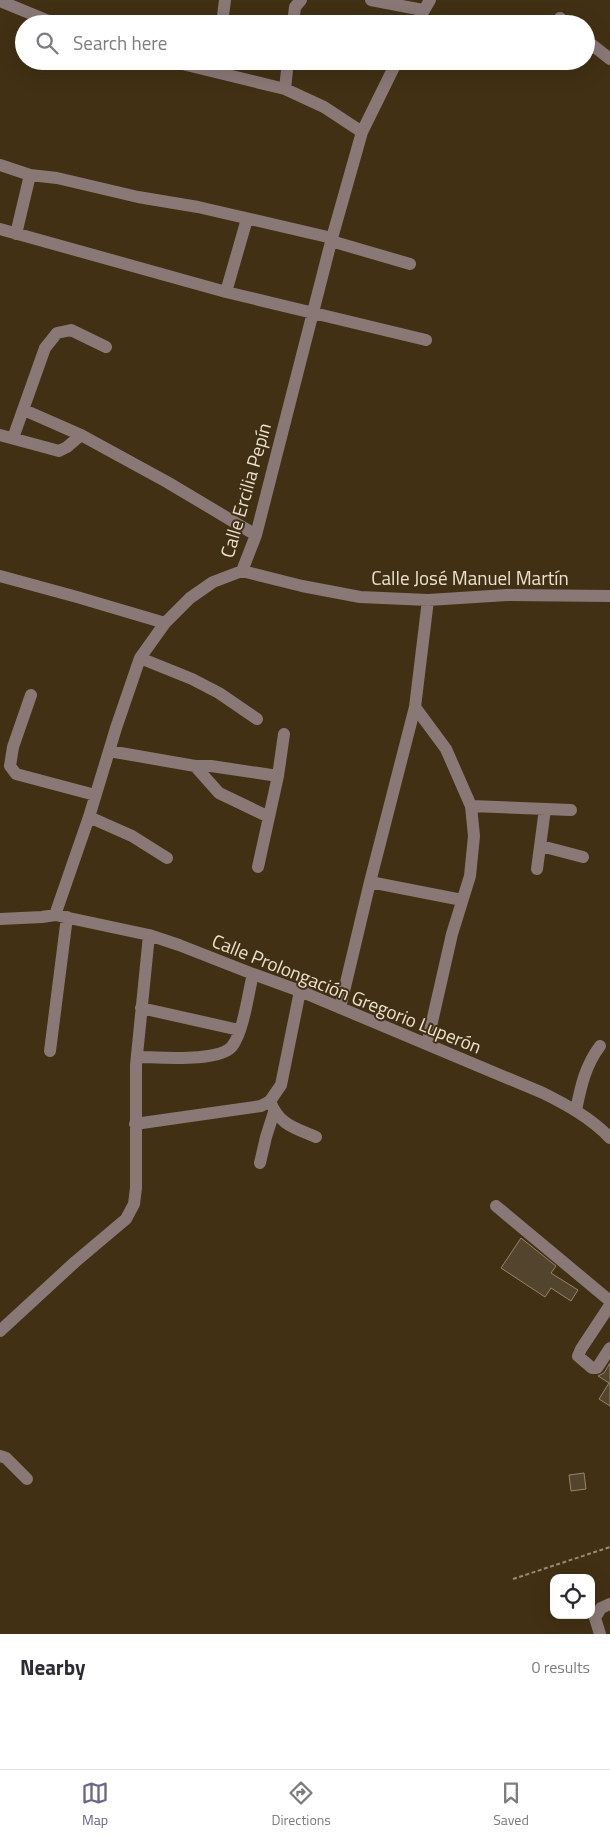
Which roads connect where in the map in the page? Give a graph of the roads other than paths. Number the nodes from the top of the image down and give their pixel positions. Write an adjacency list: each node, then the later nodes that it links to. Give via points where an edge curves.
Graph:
1 (225, 0): 7 (street)
2 (301, 0): 8 (street)
3 (371, 0): 5 (street)
4 (0, 1): 6 (street)
5 (426, 5)
6 (34, 15)
7 (223, 15)
8 (295, 15)
9 (595, 47): 10 (street)
10 (610, 59)
11 (225, 70): 14 (street)
12 (287, 70): 14 (street)
13 (393, 70): 15 (street, Calle Ercilia Pepín)
14 (284, 89): 15 (street, via 324,107)
15 (362, 132): 21 (street, Calle Ercilia Pepín)
16 (0, 165): 17 (street)
17 (30, 175): 18 (street); 20 (street)
18 (247, 219): 21 (street); 23 (street)
19 (0, 230): 20 (street)
20 (16, 234): 23 (street)
21 (331, 239): 22 (street); 24 (street, Calle Ercilia Pepín)
22 (410, 264)
23 (226, 292): 24 (street)
24 (312, 312): 25 (street); 30 (street, Calle Ercilia Pepín)
25 (426, 340)
26 (106, 348): 27 (street, via 71,330 57,333 45,348)
27 (24, 410): 28 (street); 29 (street)
28 (81, 435): 29 (street, via 59,451); 30 (street)
29 (6, 436)
30 (256, 534): 31 (street, Calle Ercilia Pepín)
31 (242, 570): 34 (street, Calle José Manuel Martín, via 360,597); 35 (street, Calle Ercilia Pepín, via 213,582 190,598)
32 (0, 576): 35 (street)
33 (610, 596): 34 (street, Calle José Manuel Martín, via 507,595)
34 (428, 600): 38 (street)
35 (165, 623): 36 (street, Calle Ercilia Pepín)
36 (140, 658): 39 (street, via 219,693); 41 (street, Calle Ercilia Pepín)
37 (31, 695): 44 (street, via 13,747 10,766 16,774)
38 (415, 707): 45 (street, via 446,749); 55 (street)
39 (257, 719)
40 (284, 734): 43 (street)
41 (109, 751): 42 (street); 44 (street, Calle Ercilia Pepín)
42 (195, 766): 43 (street); 49 (street, via 219,793)
43 (278, 776): 49 (street)
44 (95, 795): 48 (street, Calle Ercilia Pepín)
45 (471, 806): 46 (street); 56 (street, via 474,836 470,876)
46 (545, 809): 47 (street); 50 (street)
47 (571, 810)
48 (89, 817): 52 (street, via 132,836); 57 (street, Calle Ercilia Pepín)
49 (269, 817): 53 (street)
50 (541, 846): 51 (street); 54 (street)
51 (583, 857)
52 (166, 858)
53 (258, 867)
54 (538, 869)
55 (370, 882): 56 (street); 63 (street)
56 (462, 900): 65 (street)
57 (61, 916): 58 (street, Calle Prolongación Gregorio Luperón); 59 (street, Calle Prolongación Gregorio Luperón); 67 (street, Calle Ercilia Pepín)
58 (0, 919)
59 (149, 935): 60 (street, Calle Prolongación Gregorio Luperón); 62 (street)
60 (253, 974): 61 (street, Calle Prolongación Gregorio Luperón); 64 (street)
61 (300, 991): 63 (street, Calle Prolongación Gregorio Luperón); 69 (street, via 281,1085)
62 (142, 1008): 64 (street); 68 (street)
63 (340, 1008): 65 (street, Calle Prolongación Gregorio Luperón)
64 (240, 1030): 68 (street, via 233,1046 209,1057)
65 (427, 1044): 70 (street, Calle Prolongación Gregorio Luperón)
66 (600, 1046): 70 (street, via 590,1059)
67 (50, 1052)
68 (136, 1056): 71 (street)
69 (272, 1106): 71 (street); 72 (street, via 288,1125); 74 (street)
70 (576, 1110): 73 (street, Calle Prolongación Gregorio Luperón)
71 (135, 1124): 77 (street, via 136,1188 134,1204 126,1219)
72 (316, 1137)
73 (610, 1138)
74 (260, 1163)
75 (496, 1206): 76 (street)
76 (610, 1303): 78 (street, via 578,1356 592,1368 597,1368)
77 (0, 1331)
78 (610, 1348)
79 (0, 1456): 80 (street)
80 (28, 1479)
81 (610, 1604): 82 (street, via 601,1608 595,1618)
82 (600, 1634)

